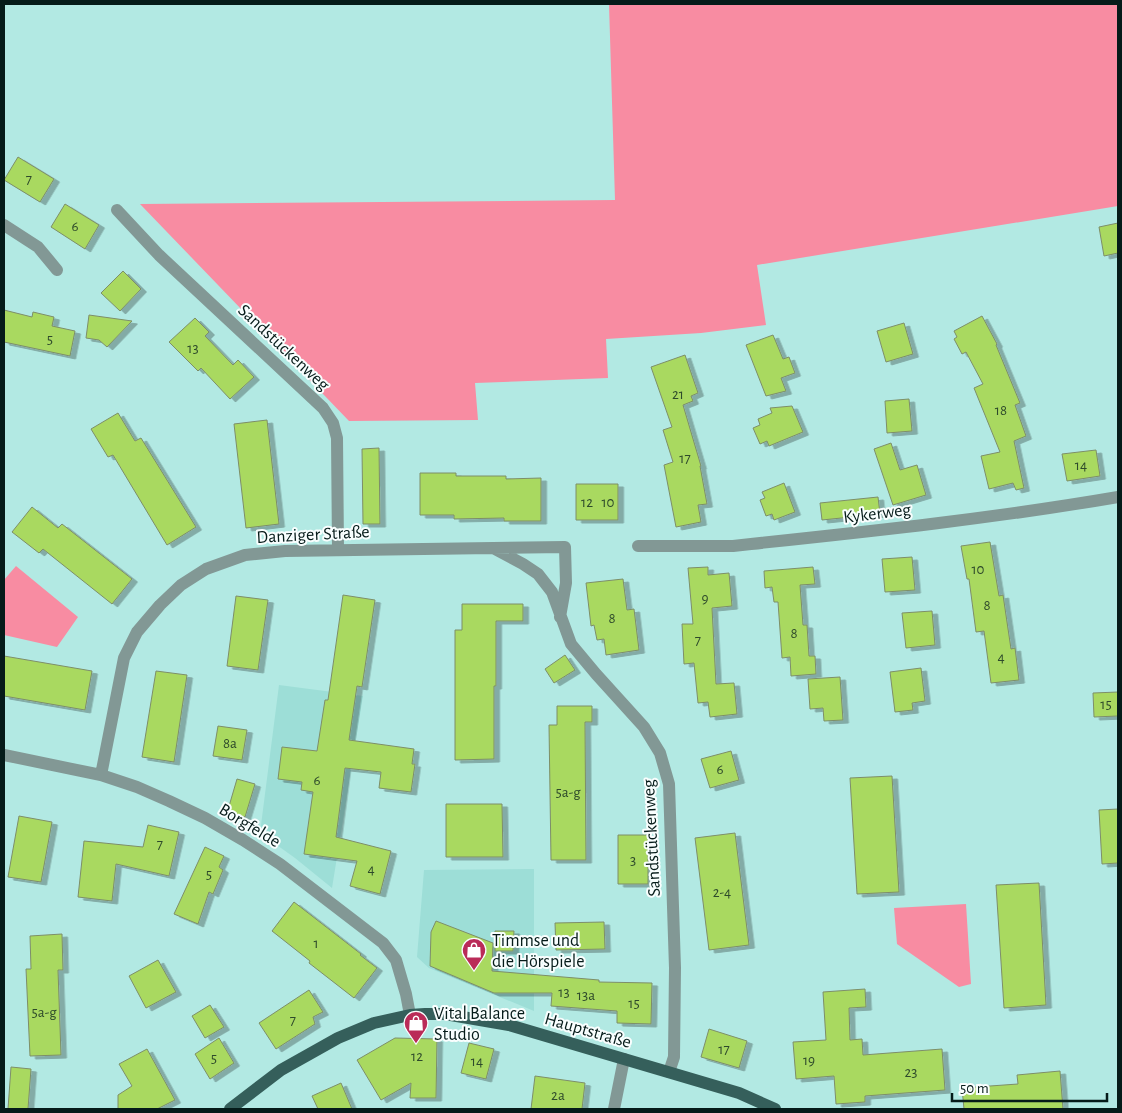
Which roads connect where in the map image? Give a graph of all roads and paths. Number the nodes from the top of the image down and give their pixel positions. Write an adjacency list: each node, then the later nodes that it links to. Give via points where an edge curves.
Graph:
1 (117, 210): 7 (street, Sandstückenweg, via 159,255 324,408 337,438)
2 (4, 225): 3 (street, via 38,247)
3 (57, 270)
4 (1118, 498): 5 (street, Kykerweg, via 955,521 733,546)
5 (638, 546)
6 (493, 548): 7 (street, Danziger Straße); 8 (street, Sandstückenweg, via 538,574 552,592); 8 (street, Danziger Straße, via 565,547 566,583)
7 (338, 549): 10 (street, Danziger Straße, via 286,551 232,559 206,569 181,585 160,605 137,632 124,658)
8 (560, 617): 13 (street, Sandstückenweg, via 571,644 644,727 660,753 668,784 675,968 674,1057)
9 (4, 755): 10 (street, Borgfelde)
10 (102, 775): 11 (street, Borgfelde, via 169,801 243,840 280,864 383,943 396,960)
11 (410, 1015): 12 (main road, Hauptstraße, via 445,1014 509,1025); 14 (main road, Hauptstraße, via 374,1023 338,1038 281,1070)
12 (624, 1059): 13 (main road, Hauptstraße); 15 (street)
13 (669, 1072): 16 (main road, Hauptstraße)
14 (230, 1109)
15 (614, 1109)
16 (775, 1109)

